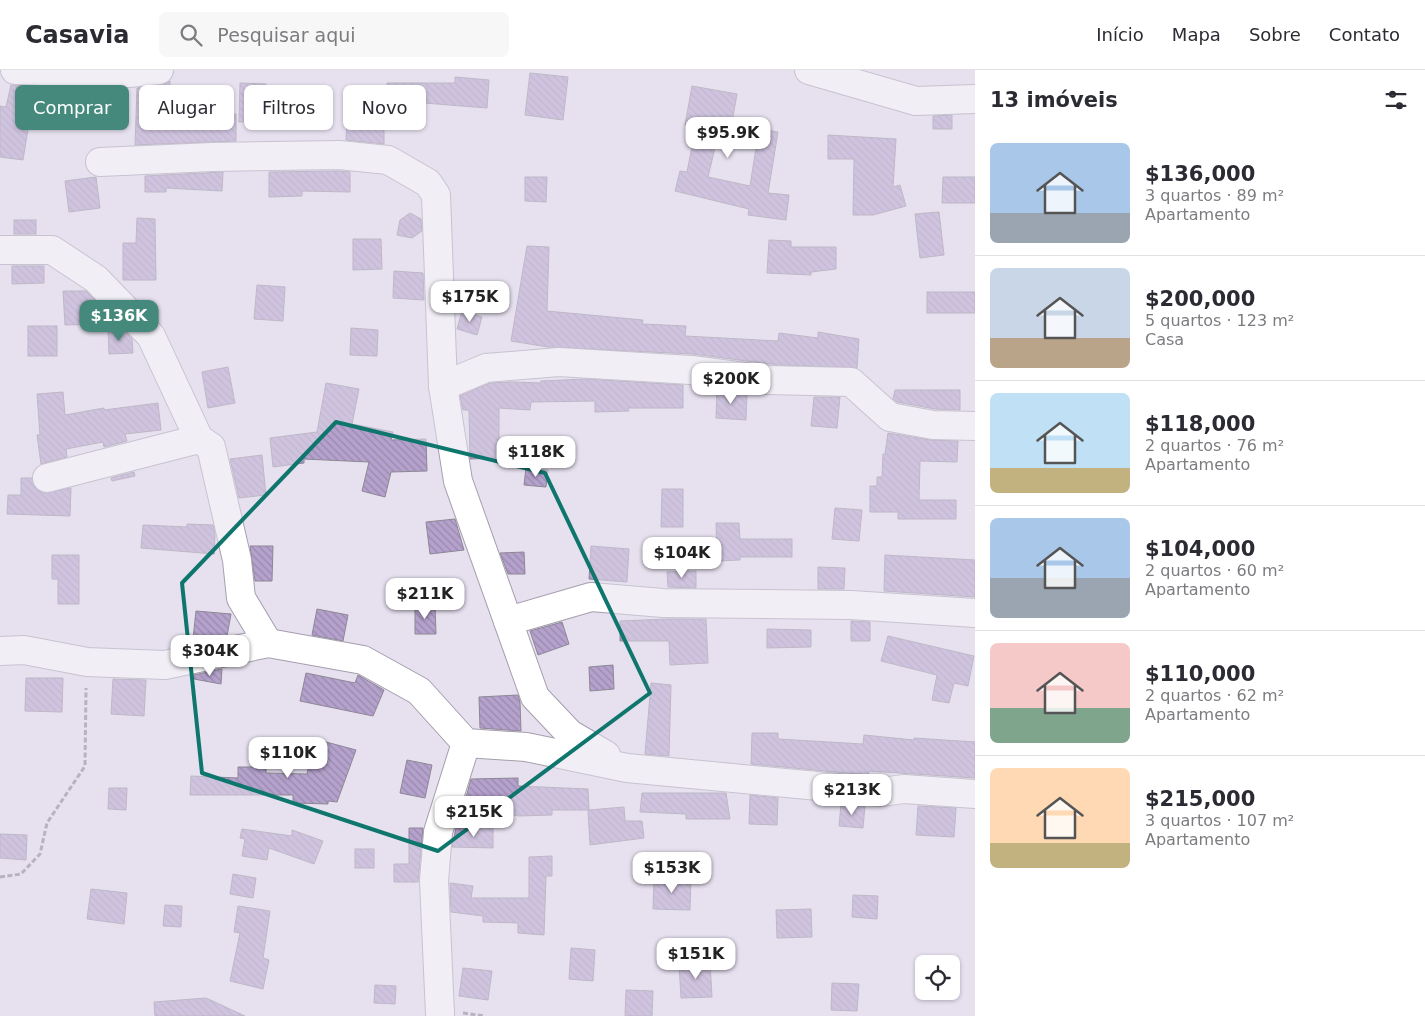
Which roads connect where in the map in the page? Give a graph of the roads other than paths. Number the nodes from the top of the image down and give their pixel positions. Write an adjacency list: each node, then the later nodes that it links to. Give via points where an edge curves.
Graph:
1 (14, 70): 2 (street, via 119,74)
2 (159, 70)
3 (809, 70): 4 (street, via 916,101)
4 (975, 100)
5 (100, 162): 7 (street, via 339,155 388,160 428,183 436,195)
6 (0, 250): 9 (street, via 52,250 96,279 151,336)
7 (443, 386): 8 (street, via 486,368 559,362 691,370 769,380 851,382 890,417 933,425); 12 (street, via 458,480)
8 (975, 426)
9 (199, 439): 10 (street); 13 (street, via 210,447 237,560 241,598)
10 (47, 478)
11 (975, 613): 12 (street, via 851,604 663,603 591,597)
12 (508, 621): 16 (street, via 535,697 570,734)
13 (268, 643): 14 (street, via 165,665 87,662 24,650); 15 (street, via 363,660 419,691)
14 (0, 651)
15 (466, 742): 16 (street, via 526,748); 18 (street, via 438,832 434,881)
16 (627, 768): 17 (street, via 881,792 904,789)
17 (975, 794)
18 (440, 1014)

